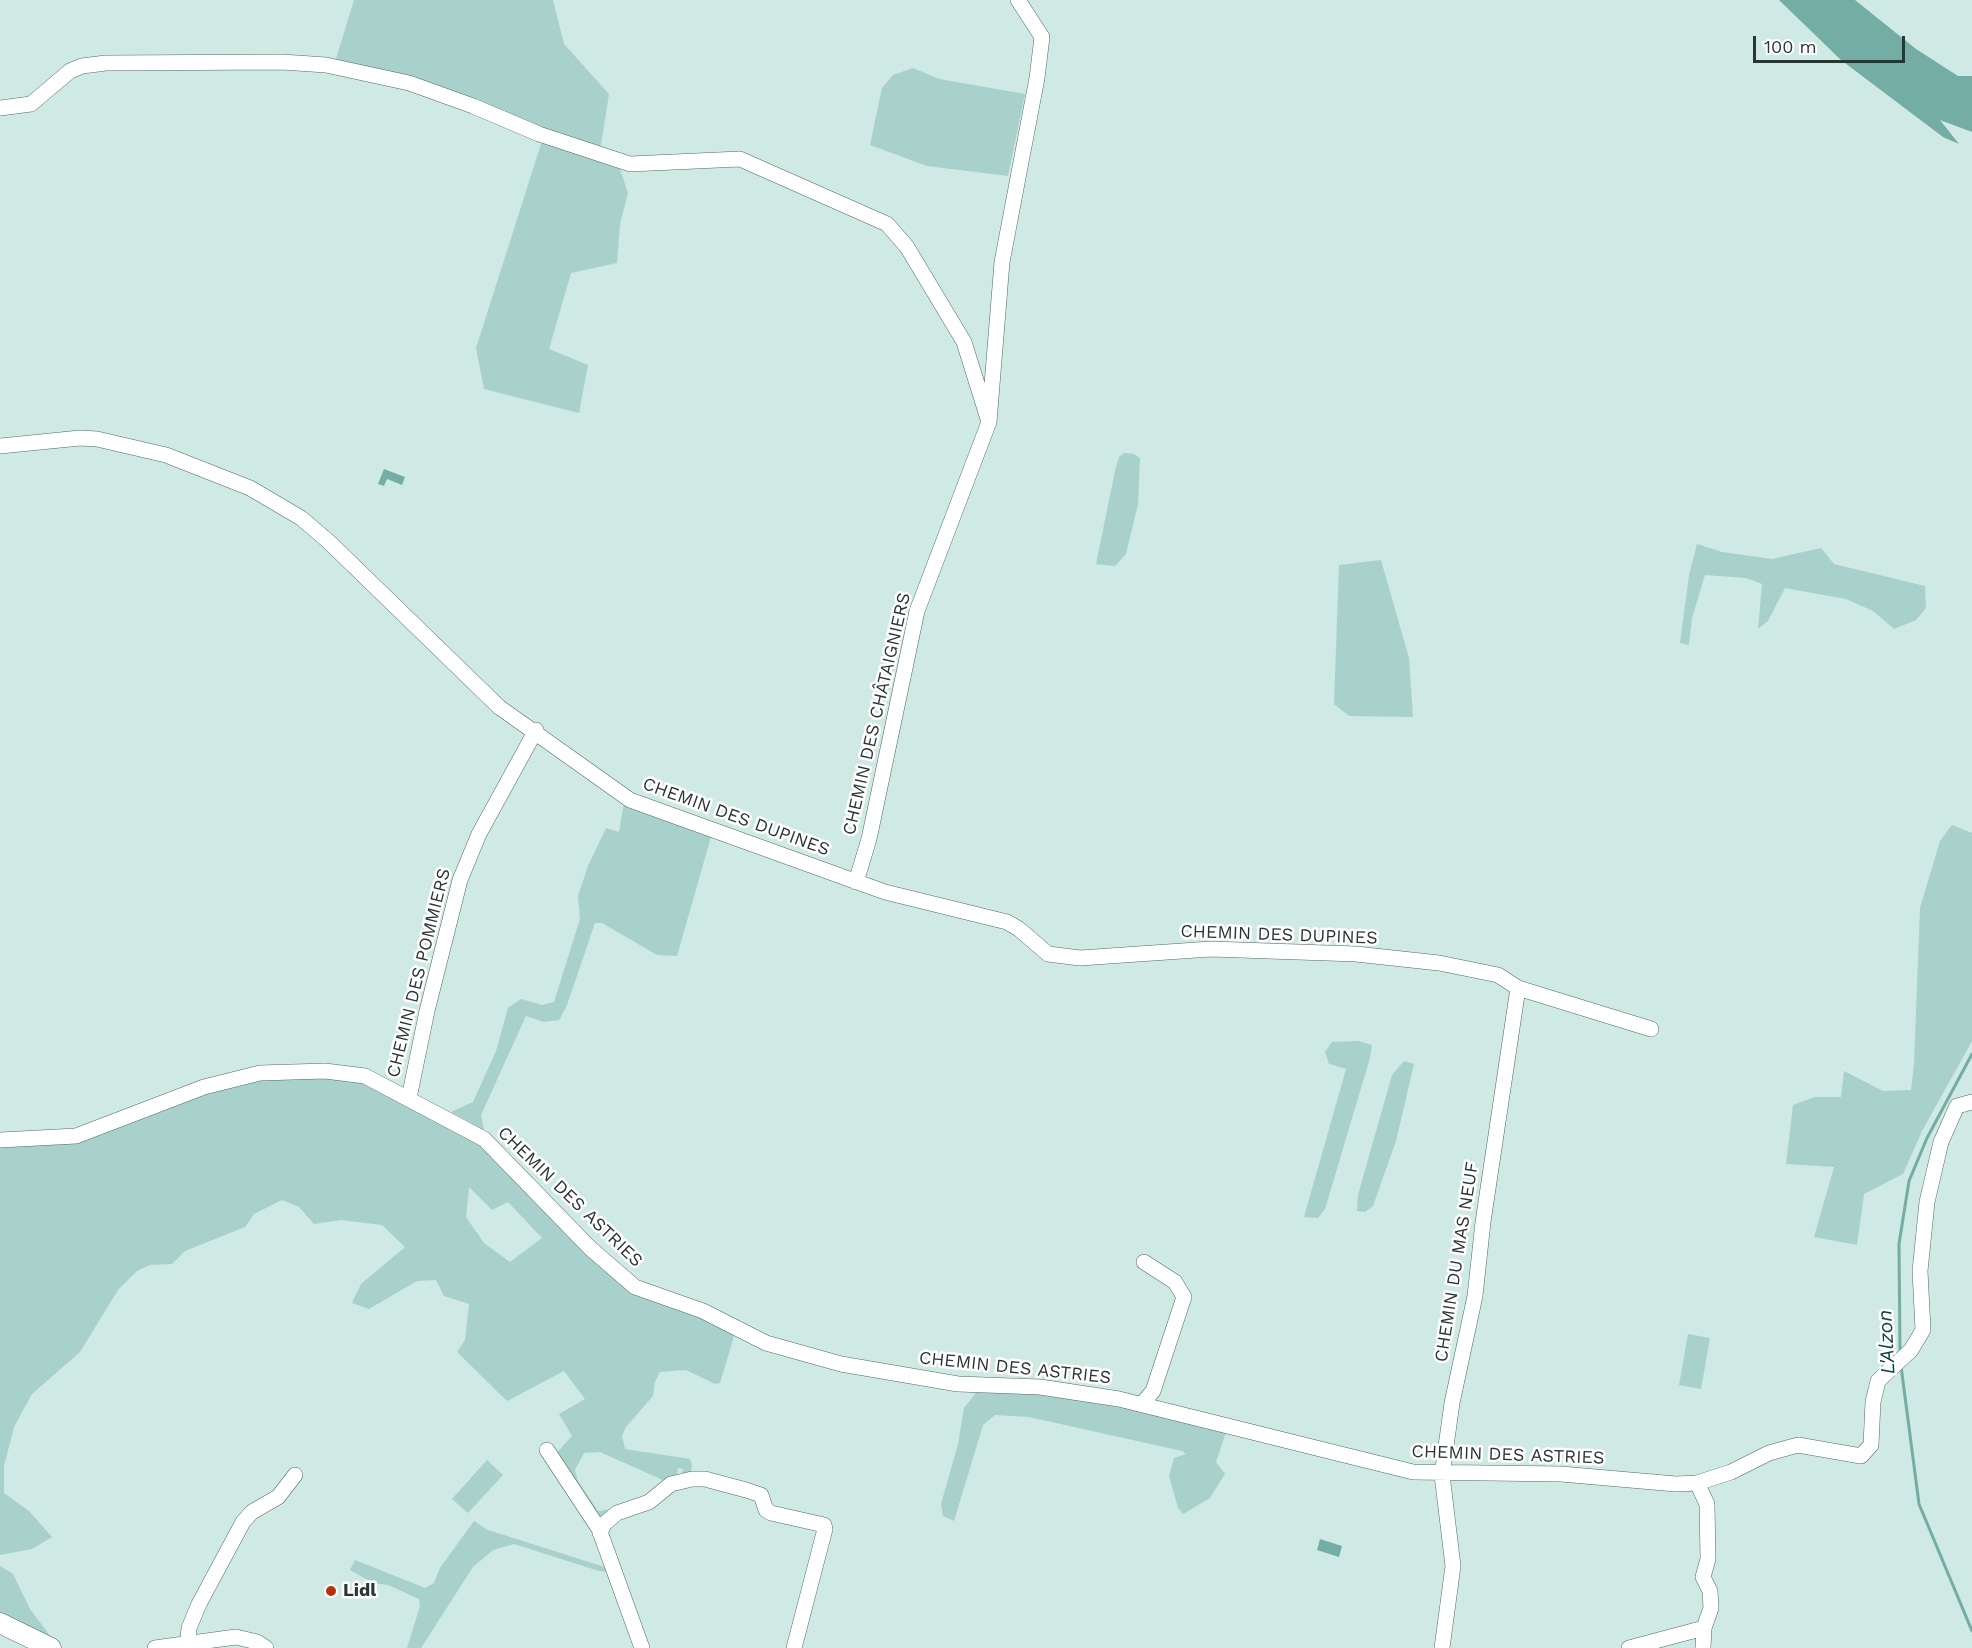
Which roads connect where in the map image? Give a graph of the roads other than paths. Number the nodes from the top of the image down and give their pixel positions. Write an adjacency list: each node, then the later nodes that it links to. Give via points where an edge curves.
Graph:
1 (1018, 0): 3 (street, CHEMIN DES CHÂTAIGNIERS, via 1042,37 1005,241)
2 (0, 108): 3 (street, via 31,104 70,71 82,66 273,62 326,65 409,83 630,164 740,159 887,224 907,247 964,342)
3 (989, 422): 6 (street, CHEMIN DES CHÂTAIGNIERS, via 918,611)
4 (0, 446): 5 (street, CHEMIN DES DUPINES, via 97,439 166,455 249,488 301,518 499,707)
5 (536, 730): 6 (street, CHEMIN DES DUPINES, via 630,800); 9 (street, CHEMIN DES POMMIERS, via 479,834 460,880)
6 (856, 882): 7 (street, CHEMIN DES DUPINES, via 1007,922 1040,949 1067,959 1211,949 1356,954 1439,963 1498,975)
7 (1518, 988): 8 (street, CHEMIN DES DUPINES); 16 (street, CHEMIN DU MAS NEUF, via 1475,1296 1452,1403)
8 (1651, 1029)
9 (409, 1098): 11 (street, CHEMIN DES ASTRIES, via 365,1076 272,1071 204,1087 76,1136); 13 (street, CHEMIN DES ASTRIES, via 484,1139 590,1248 635,1287 703,1311 766,1342 841,1364 958,1384 1040,1387)
10 (1972, 1102): 17 (street, CHEMIN DES ASTRIES, via 1957,1106 1941,1142 1927,1202 1920,1271 1923,1330 1911,1350 1878,1381 1870,1444 1861,1456 1798,1445)
11 (0, 1140)
12 (1144, 1262): 13 (street, via 1175,1282 1184,1297 1153,1391)
13 (1142, 1404): 16 (street, CHEMIN DES ASTRIES, via 1413,1472)
14 (547, 1450): 18 (street)
15 (295, 1475): 21 (street, via 278,1497 243,1522 199,1605)
16 (1442, 1475): 17 (street, CHEMIN DES ASTRIES, via 1561,1474); 27 (street, CHEMIN DU MAS NEUF, via 1453,1566)
17 (1697, 1483): 20 (street, via 1707,1504 1708,1559 1703,1577 1710,1591 1711,1608)
18 (600, 1533): 25 (street); 26 (street, via 611,1517 649,1502 671,1484 692,1479 761,1495 771,1513 824,1525)
19 (0, 1623): 22 (main road)
20 (1704, 1628): 28 (street); 29 (street)
21 (187, 1645): 23 (street); 24 (street, via 236,1637)
22 (51, 1648)
23 (155, 1648)
24 (266, 1648)
25 (642, 1648)
26 (794, 1648)
27 (1442, 1648)
28 (1629, 1648)
29 (1703, 1648)

